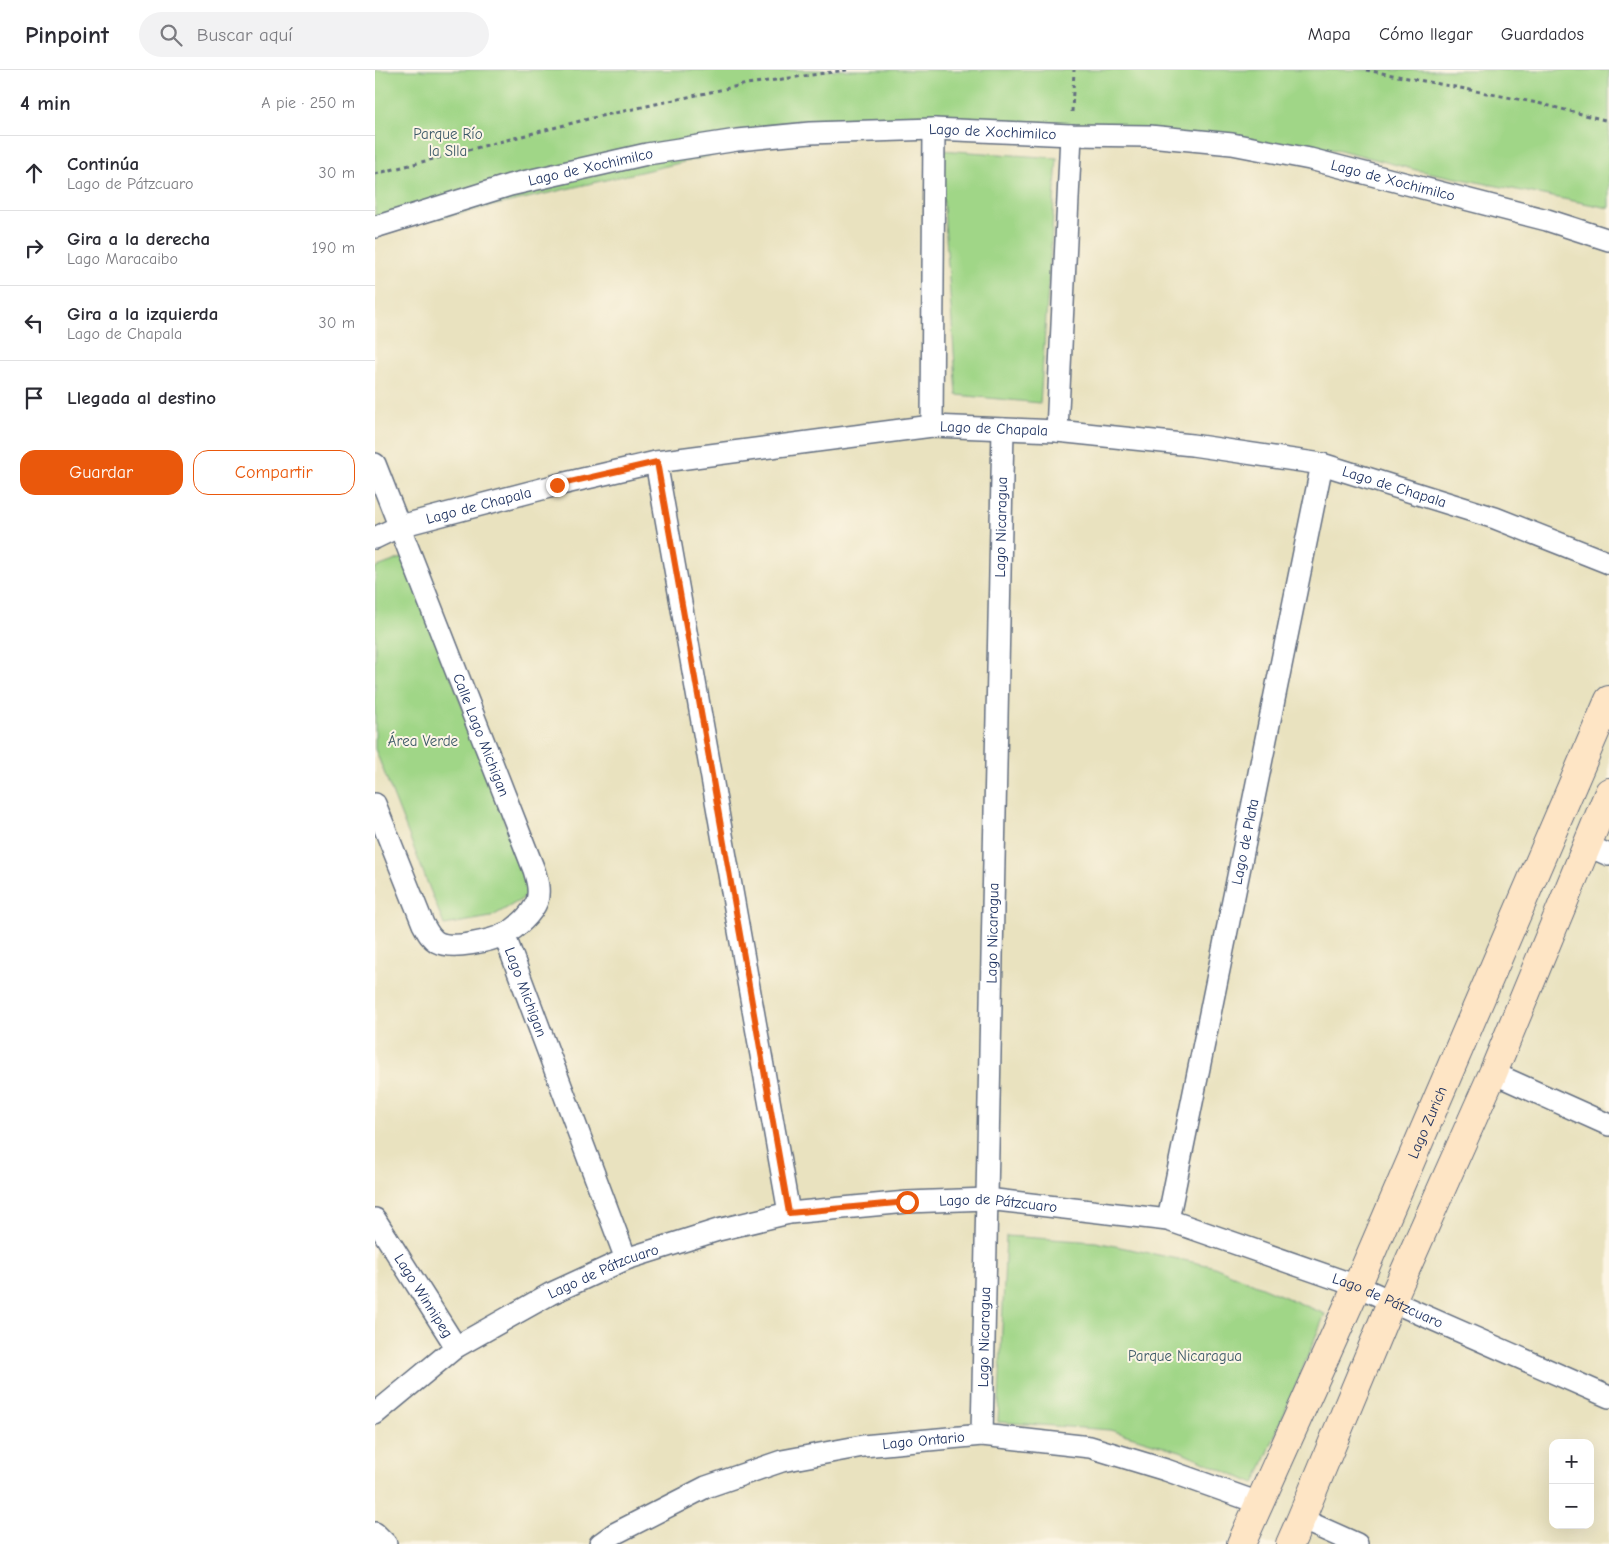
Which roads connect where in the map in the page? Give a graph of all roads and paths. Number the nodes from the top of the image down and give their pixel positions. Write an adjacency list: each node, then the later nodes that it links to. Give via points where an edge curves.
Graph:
1 (847, 70): 7 (path, via 747,84 592,118)
2 (1074, 70): 6 (path)
3 (1366, 70): 4 (path, via 1538,103)
4 (1609, 121)
5 (934, 129): 6 (street, Lago de Xochimilco); 8 (street, Lago de Xochimilco, via 810,133 647,154 510,185); 10 (street)
6 (1071, 135): 9 (street, Lago de Xochimilco, via 1194,140 1310,159 1547,220); 12 (street)
7 (375, 174)
8 (375, 227)
9 (1609, 240)
10 (932, 426): 11 (street, Lago de Chapala); 13 (street, Lago de Chapala)
11 (1003, 429): 12 (street, Lago de Chapala); 26 (street, Lago Nicaragua)
12 (1057, 431): 15 (street, Lago de Chapala, via 1192,445)
13 (657, 462): 16 (street, Lago de Chapala); 27 (street)
14 (375, 464): 16 (street)
15 (1322, 464): 18 (street, Lago de Chapala, via 1495,518); 29 (street, Lago de Plata)
16 (400, 526): 17 (street, Lago de Chapala); 23 (street, Calle Lago Michigan, via 539,887 537,901 529,914)
17 (375, 538)
18 (1609, 563)
19 (1609, 700): 31 (street, Lago Zurich)
20 (1609, 792): 22 (street)
21 (375, 804): 23 (street, Lago Michigan, via 429,935 438,942 461,946)
22 (1598, 850): 24 (street)
23 (504, 934): 30 (street, Lago Michigan)
24 (1493, 1073): 25 (street); 32 (street)
25 (1609, 1125)
26 (987, 1200): 27 (street, Lago de Pátzcuaro, via 907,1202); 29 (street, Lago de Pátzcuaro); 36 (street, Lago Nicaragua)
27 (789, 1213): 30 (street, Lago de Pátzcuaro, via 718,1230)
28 (375, 1219): 33 (street, Lago Winnipeg)
29 (1168, 1220): 31 (street, Lago de Pátzcuaro)
30 (626, 1259): 33 (street, Lago de Pátzcuaro, via 550,1294)
31 (1357, 1286): 32 (street, Lago de Pátzcuaro); 37 (street, Lago Zurich)
32 (1392, 1300): 34 (street, Lago de Pátzcuaro); 38 (street)
33 (457, 1347): 35 (street, Lago de Pátzcuaro)
34 (1609, 1397)
35 (375, 1414)
36 (982, 1435): 37 (street, Lago Ontario, via 1090,1447); 41 (street, Lago Ontario, via 863,1446 782,1462 706,1487)
37 (1259, 1503): 42 (street, Lago Zurich)
38 (1301, 1519): 43 (street); 44 (street)
39 (375, 1533): 40 (street)
40 (385, 1544)
41 (599, 1544)
42 (1241, 1544)
43 (1290, 1544)
44 (1357, 1544)

